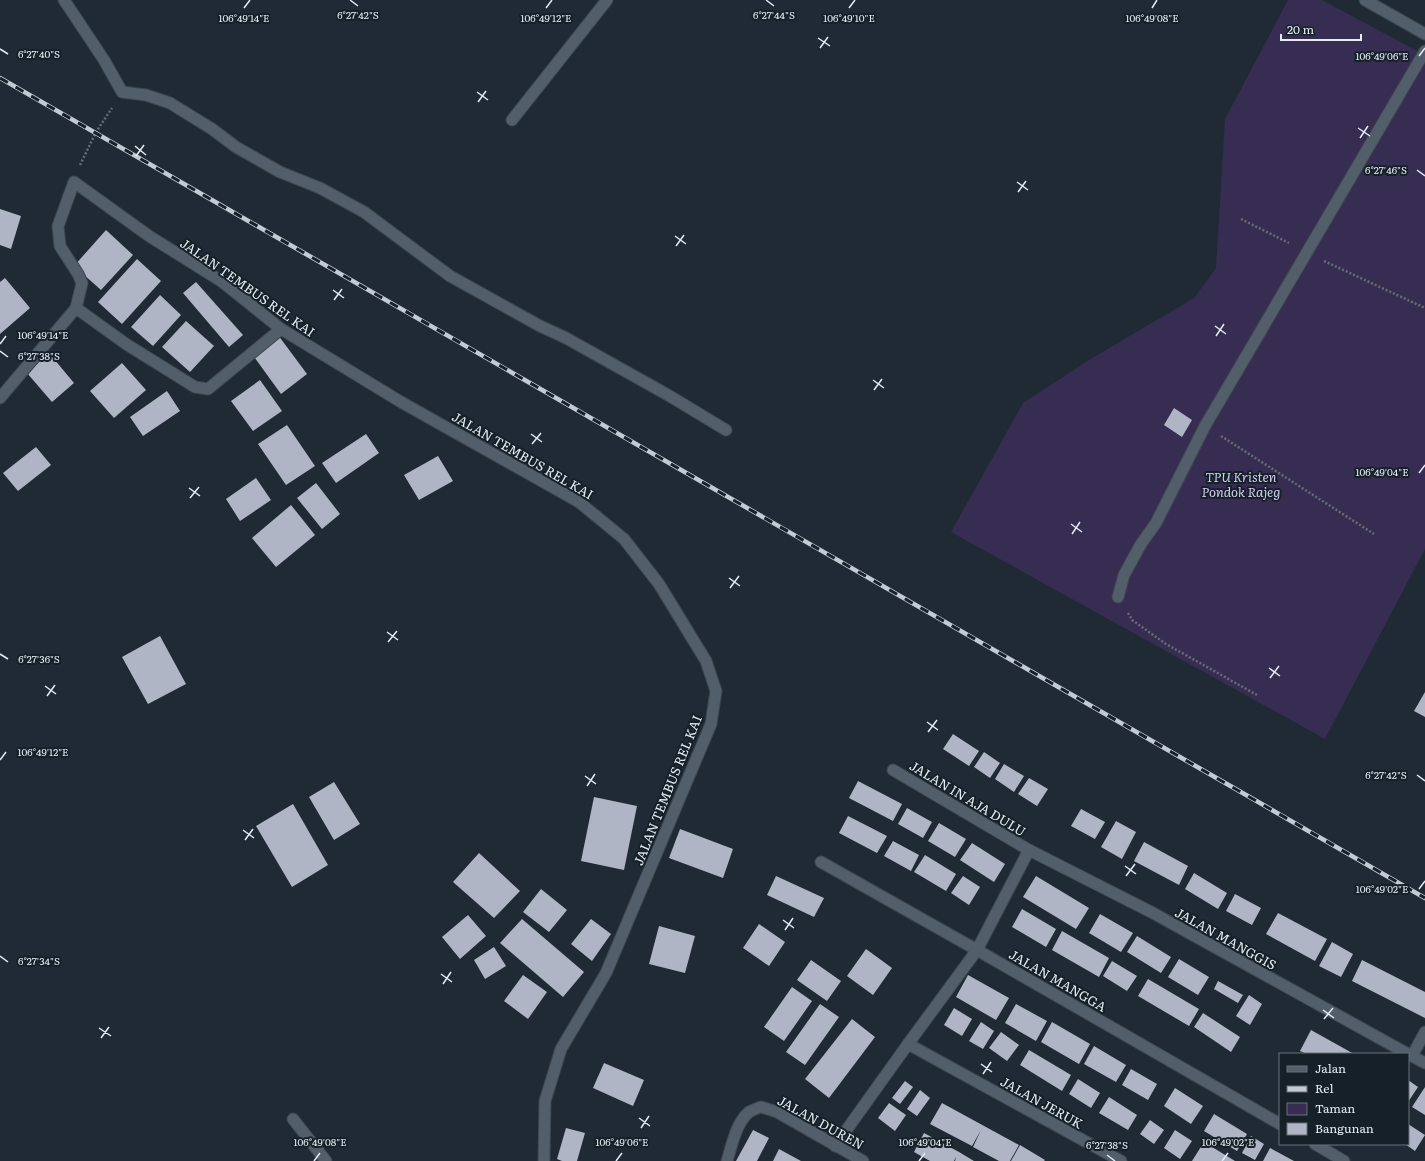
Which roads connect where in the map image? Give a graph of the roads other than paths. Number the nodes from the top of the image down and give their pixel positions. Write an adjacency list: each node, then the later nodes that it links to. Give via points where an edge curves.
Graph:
1 (64, 0): 10 (street, via 122,92 146,95 170,103 236,147 280,172 320,188 364,212 450,276 566,338)
2 (607, 0): 6 (street)
3 (1365, 0): 4 (street)
4 (1425, 34)
5 (1425, 51): 11 (street, via 1205,426 1156,523 1124,575)
6 (512, 120)
7 (76, 308): 8 (street, via 126,344 195,387 208,389); 8 (street, JALAN TEMBUS REL KAI, via 82,283 60,246 58,226 74,182 149,236 221,282); 9 (street)
8 (281, 329): 26 (street, JALAN TEMBUS REL KAI, via 401,402 579,502 624,539 659,584 706,662 716,691 711,724 606,973 561,1049 545,1101)
9 (0, 398)
10 (726, 430)
11 (1118, 597)
12 (893, 770): 13 (street, JALAN IN AJA DULU)
13 (1029, 850): 15 (street); 18 (street, JALAN MANGGIS, via 1153,913)
14 (821, 862): 15 (street, JALAN MANGGA)
15 (977, 950): 17 (street); 22 (street, JALAN MANGGA)
16 (1425, 1032): 19 (street)
17 (908, 1044): 24 (street); 29 (street, JALAN JERUK)
18 (1405, 1053)
19 (1409, 1055): 20 (street, JALAN MANGGIS)
20 (1425, 1063)
21 (293, 1119): 25 (street)
22 (1279, 1123)
23 (1316, 1145): 30 (street)
24 (835, 1146): 27 (street, JALAN DUREN, via 777,1112 761,1107 742,1119); 28 (street, JALAN DUREN)
25 (326, 1161)
26 (544, 1161)
27 (727, 1161)
28 (863, 1161)
29 (1122, 1161)
30 (1344, 1161)

